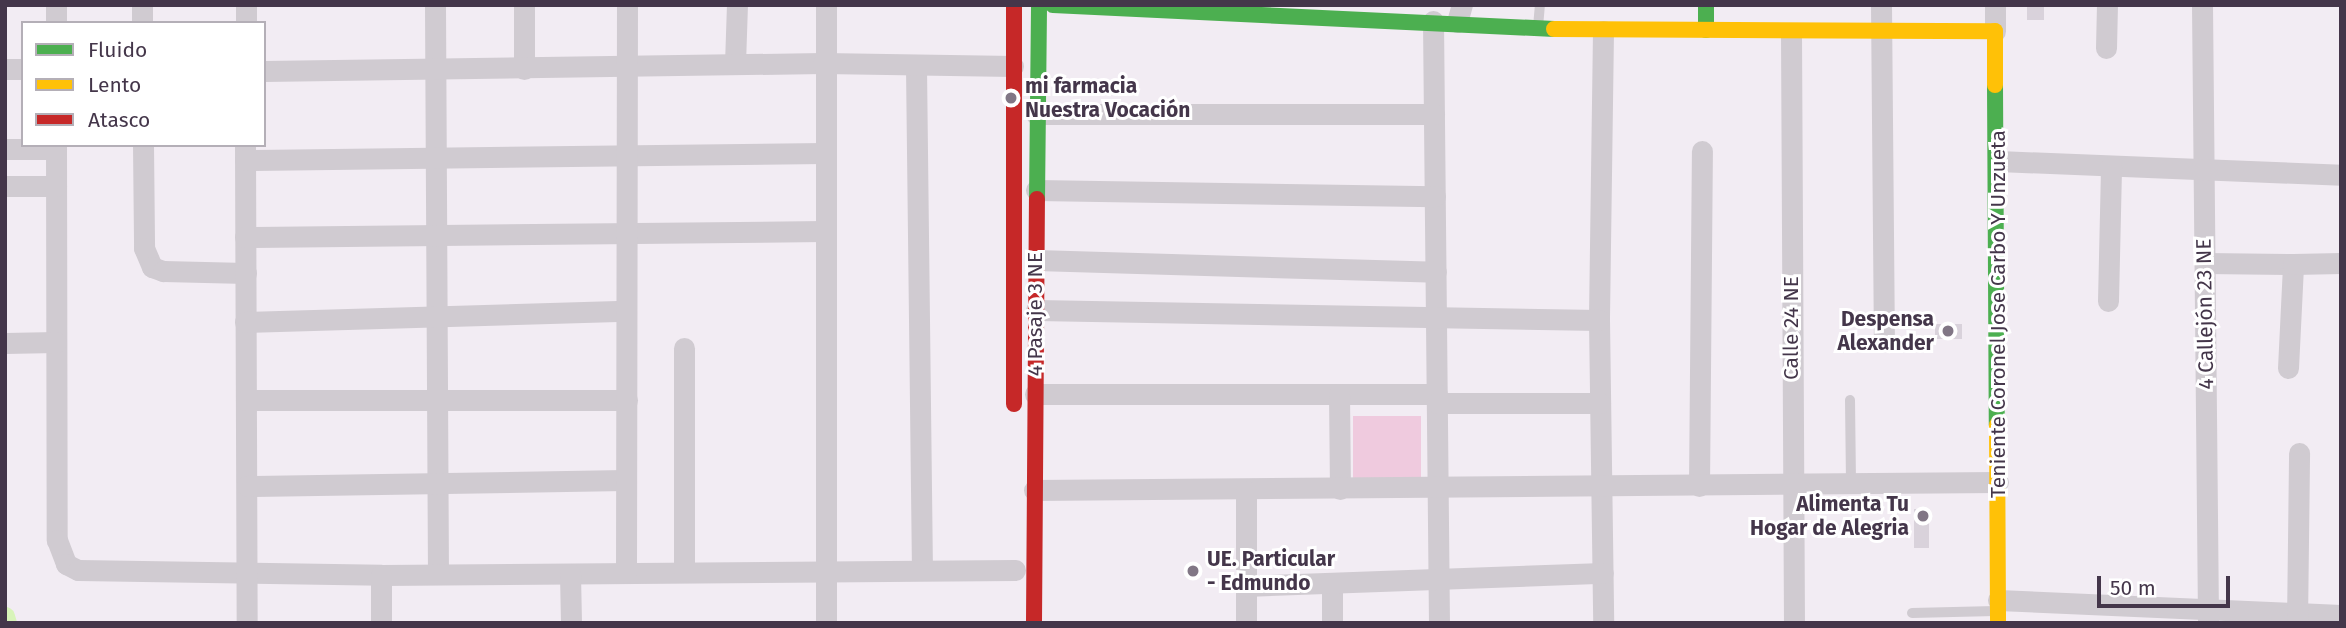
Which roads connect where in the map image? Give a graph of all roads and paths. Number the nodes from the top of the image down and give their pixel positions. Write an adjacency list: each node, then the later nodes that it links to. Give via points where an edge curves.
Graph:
1 (435, 5): 32 (street)
2 (524, 5): 30 (street)
3 (627, 5): 27 (street)
4 (737, 5): 26 (street)
5 (826, 5): 25 (street)
6 (1014, 5): 28 (street, 4 Pasaje 3 NE)
7 (1039, 5): 33 (street, 4 Pasaje 3 NE)
8 (1540, 5): 18 (lane)
9 (1706, 5): 19 (street)
10 (1881, 5): 21 (street)
11 (1995, 5): 22 (street, Teniente Coronel Jose Carbo Y Unzueta)
12 (2107, 5): 24 (street)
13 (2202, 5): 45 (street, 4 Callejón 23 NE)
14 (1060, 6): 15 (street)
15 (1273, 10): 17 (street)
16 (1459, 14): 17 (street); 18 (street)
17 (1433, 21): 34 (street)
18 (1538, 27): 20 (street)
19 (1706, 30): 20 (street); 23 (street)
20 (1603, 31): 66 (street)
21 (1881, 31): 22 (street); 23 (street); 68 (street)
22 (1995, 31): 43 (street, Teniente Coronel Jose Carbo Y Unzueta)
23 (1791, 33): 87 (street, Calle 24 NE)
24 (2106, 48)
25 (823, 63): 26 (street); 29 (street); 40 (street)
26 (735, 64): 27 (street)
27 (626, 66): 30 (street); 41 (street)
28 (1013, 66): 29 (street); 81 (street, 4 Pasaje 3 NE)
29 (916, 67): 96 (street)
30 (524, 69): 32 (street)
31 (266, 71): 32 (street)
32 (435, 72): 42 (street)
33 (1037, 114): 34 (street); 49 (street, 4 Pasaje 3 NE)
34 (1434, 114): 50 (street)
35 (56, 147): 37 (street); 48 (street)
36 (143, 147): 60 (street, via 144,248 152,267)
37 (5, 149)
38 (1702, 150): 90 (street)
39 (245, 153): 42 (street); 53 (street)
40 (824, 153): 41 (street); 52 (street)
41 (626, 155): 42 (street); 51 (street)
42 (434, 158): 54 (street)
43 (1998, 161): 44 (street); 85 (street, Teniente Coronel Jose Carbo Y Unzueta)
44 (2111, 166): 45 (street); 61 (street)
45 (2204, 170): 46 (street); 56 (street, 4 Callejón 23 NE)
46 (2341, 175)
47 (5, 186): 48 (street)
48 (56, 186): 70 (street)
49 (1036, 190): 50 (street); 55 (street, 4 Pasaje 3 NE)
50 (1435, 196): 59 (street)
51 (628, 231): 52 (street); 54 (street); 63 (street)
52 (824, 231): 95 (street)
53 (245, 237): 54 (street); 60 (street)
54 (435, 237): 64 (street)
55 (1036, 260): 59 (street); 62 (street, 4 Pasaje 3 NE)
56 (2205, 263): 58 (street); 111 (street, 4 Callejón 23 NE)
57 (2341, 263): 58 (street)
58 (2294, 264): 72 (street)
59 (1436, 272): 65 (street)
60 (246, 273): 67 (street)
61 (2108, 301)
62 (1036, 310): 65 (street); 73 (street, 4 Pasaje 3 NE)
63 (626, 311): 64 (street); 77 (street)
64 (436, 315): 67 (street); 76 (street)
65 (1436, 320): 66 (street); 75 (street)
66 (1599, 320): 80 (street)
67 (245, 322): 79 (street)
68 (1884, 340)
69 (5, 342): 70 (street)
70 (57, 342): 101 (street, via 57,540 66,564 78,570)
71 (684, 348): 98 (street)
72 (2288, 369)
73 (1035, 394): 74 (street); 93 (street, 4 Pasaje 3 NE)
74 (1339, 394): 75 (street); 92 (street)
75 (1437, 398): 80 (street); 91 (street)
76 (437, 400): 77 (street); 79 (street); 84 (street)
77 (627, 400): 83 (street)
78 (1850, 400): 86 (lane)
79 (246, 401): 88 (street)
80 (1600, 403): 89 (street)
81 (1014, 416)
82 (2299, 453): 112 (street)
83 (625, 480): 84 (street); 99 (street)
84 (438, 481): 88 (street); 102 (street)
85 (1998, 482): 86 (street); 108 (street, Teniente Coronel Jose Carbo Y Unzueta)
86 (1851, 484): 87 (street)
87 (1791, 485): 90 (street); 122 (street, Calle 24 NE)
88 (247, 486): 101 (street)
89 (1601, 486): 90 (street); 91 (street); 100 (street)
90 (1699, 486)
91 (1438, 487): 92 (street); 105 (street)
92 (1340, 489): 94 (street)
93 (1034, 490): 94 (street); 117 (street, 4 Pasaje 3 NE)
94 (1246, 491): 107 (street)
95 (825, 569): 96 (street); 98 (street); 116 (street)
96 (922, 570): 97 (street)
97 (1015, 570)
98 (684, 571): 99 (street)
99 (626, 572): 103 (street)
100 (1603, 573): 105 (street); 121 (street)
101 (246, 574): 104 (street); 113 (street)
102 (438, 574): 103 (street); 104 (street)
103 (570, 574): 115 (street)
104 (381, 575): 114 (street)
105 (1438, 579): 106 (street); 120 (street)
106 (1332, 583): 107 (street); 119 (street)
107 (1245, 586): 118 (street)
108 (1998, 611): 109 (lane); 111 (street)
109 (1912, 613)
110 (2341, 615): 112 (street)
111 (2208, 616): 112 (street)
112 (2297, 618)
113 (247, 623)
114 (381, 623)
115 (570, 623)
116 (826, 623)
117 (1034, 623)
118 (1246, 623)
119 (1332, 623)
120 (1439, 623)
121 (1603, 623)
122 (1794, 623)

